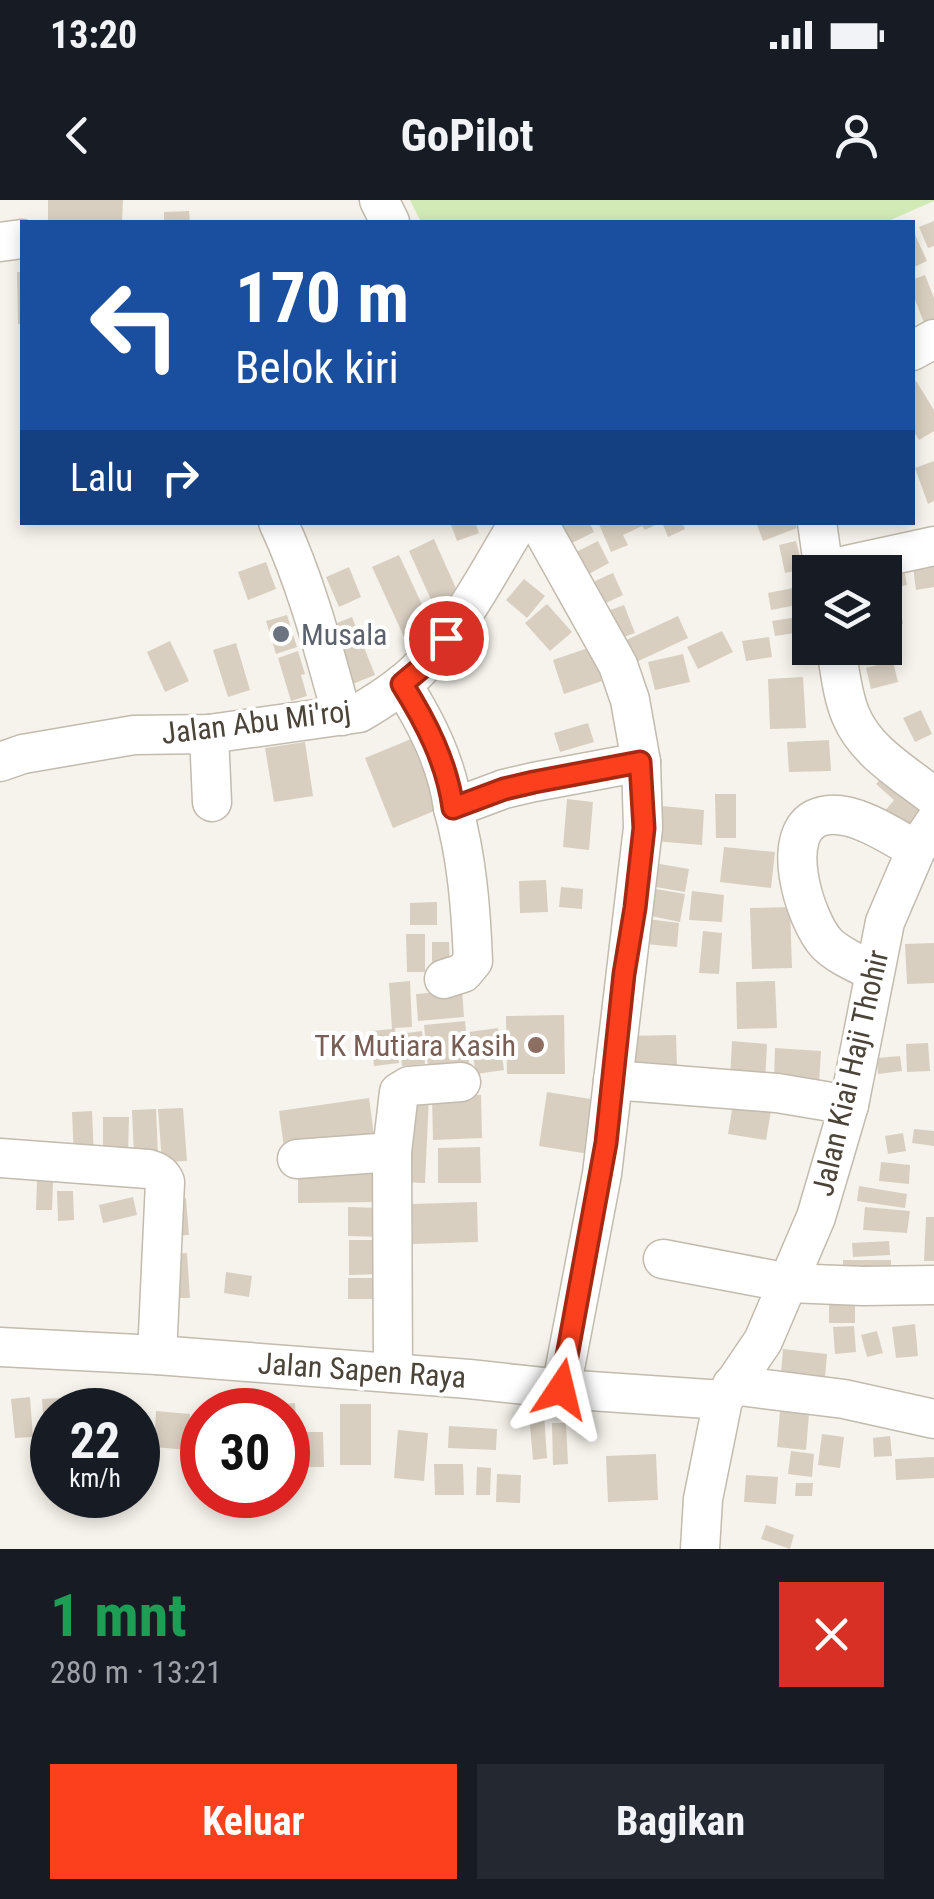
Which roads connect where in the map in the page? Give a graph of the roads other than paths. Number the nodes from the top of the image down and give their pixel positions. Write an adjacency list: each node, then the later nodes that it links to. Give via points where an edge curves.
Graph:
1 (279, 525): 10 (street)
2 (517, 525): 9 (street, Jalan Abu Mi'roj, via 446,638)
3 (540, 525): 13 (street, via 618,664)
4 (817, 525): 6 (street)
5 (934, 546): 7 (street)
6 (822, 555)
7 (894, 555)
8 (839, 665): 14 (street, via 850,714 870,746)
9 (402, 684): 10 (street, Jalan Abu Mi'roj, via 359,713); 16 (street, via 437,750)
10 (342, 716): 11 (street, Jalan Abu Mi'roj)
11 (209, 734): 12 (street, Jalan Abu Mi'roj, via 134,735); 15 (street)
12 (12, 758)
13 (640, 762): 16 (street, via 504,789); 20 (street, via 644,828)
14 (934, 796)
15 (212, 802)
16 (453, 808): 19 (street, via 473,961)
17 (925, 836): 18 (street, Jalan Kiai Haji Thohir, via 886,922); 18 (street, via 821,816 797,841 812,922 829,947)
18 (874, 972): 22 (street, Jalan Kiai Haji Thohir)
19 (444, 980)
20 (614, 1080): 22 (street); 32 (street)
21 (461, 1082): 23 (street, via 401,1089)
22 (849, 1105): 27 (street, Jalan Kiai Haji Thohir)
23 (392, 1152): 25 (street); 31 (street)
24 (0, 1158): 30 (street, via 148,1170 164,1178)
25 (296, 1159)
26 (663, 1259): 27 (street)
27 (789, 1283): 28 (street); 33 (street, Jalan Kiai Haji Thohir, via 763,1341)
28 (934, 1285)
29 (0, 1347): 30 (street, Jalan Sapen Raya)
30 (158, 1354): 31 (street, Jalan Sapen Raya)
31 (393, 1373): 32 (street, Jalan Sapen Raya)
32 (561, 1389): 33 (street, Jalan Sapen Raya)
33 (728, 1393): 34 (street, Jalan Sapen Raya, via 844,1399); 35 (street, Jalan Kiai Haji Thohir, via 703,1499)
34 (934, 1419)
35 (700, 1549)

